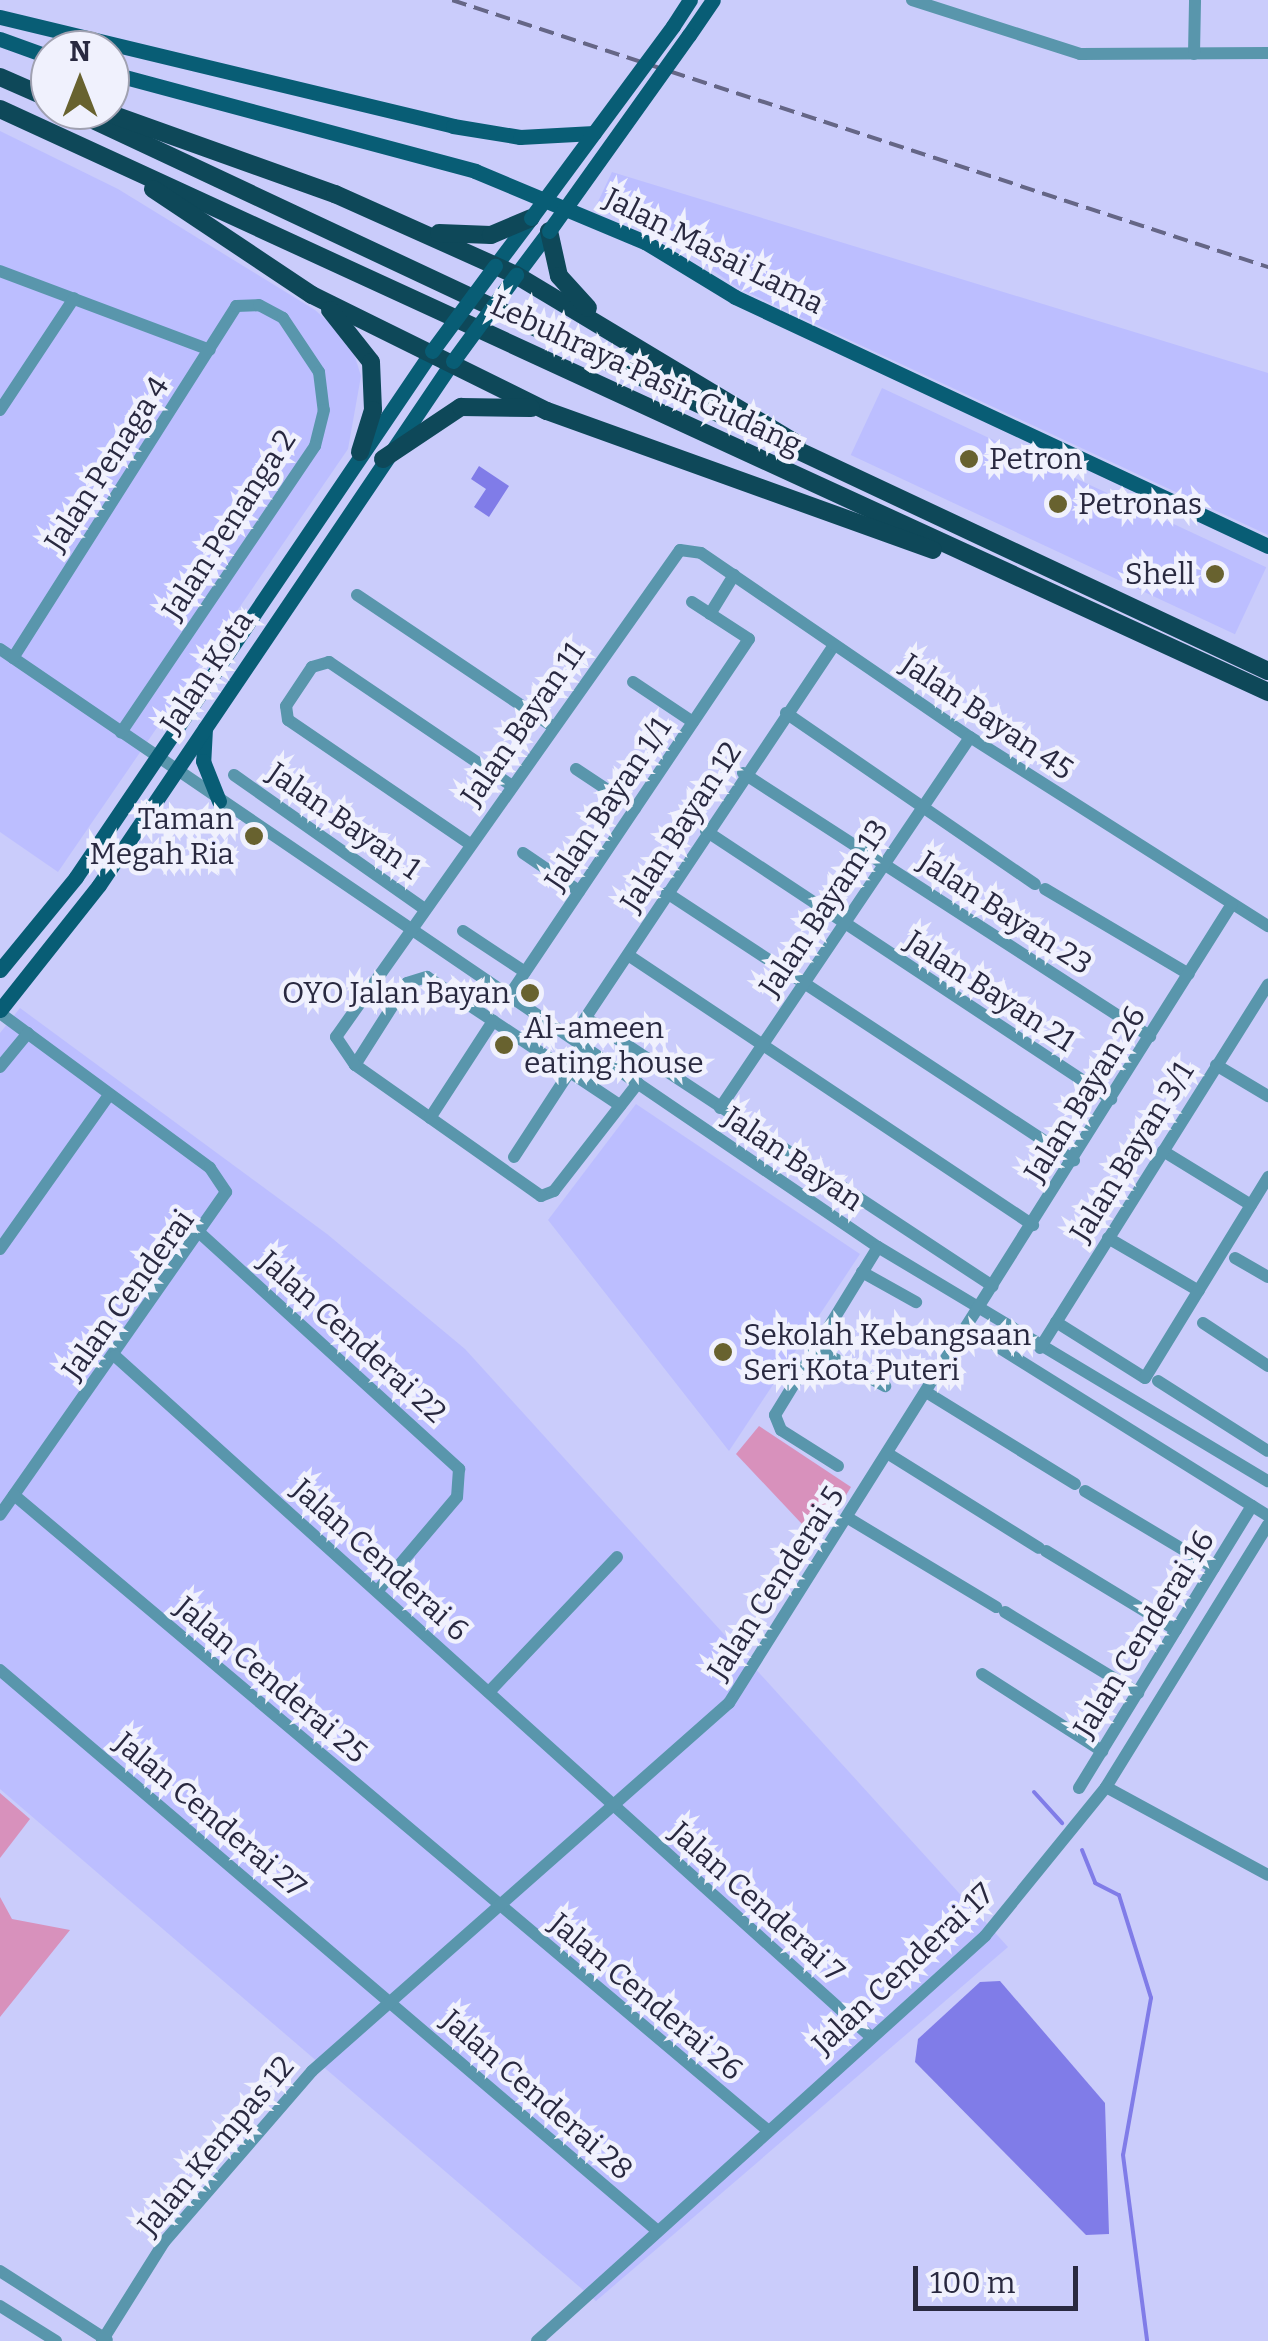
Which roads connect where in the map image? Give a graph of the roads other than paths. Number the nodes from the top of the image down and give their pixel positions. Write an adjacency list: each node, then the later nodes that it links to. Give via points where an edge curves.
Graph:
1 (690, 0): 16 (main road, Jalan Kota, bridge)
2 (712, 0): 20 (main road, Jalan Kota, bridge)
3 (912, 0): 8 (street, via 1080,54)
4 (1194, 0): 8 (street)
5 (8, 19): 6 (main road); 16 (main road, via 453,126 520,136)
6 (3, 40): 7 (main road)
7 (30, 50)
8 (1194, 54): 9 (street)
9 (1268, 54)
10 (0, 77): 12 (highway)
11 (130, 78): 36 (main road, Jalan Masai Lama, via 476,171 645,242 735,297)
12 (30, 90)
13 (0, 108): 17 (highway, Lebuhraya Pasir Gudang)
14 (130, 121): 19 (highway)
15 (115, 130): 35 (highway, Lebuhraya Pasir Gudang)
16 (594, 133): 18 (main road, Jalan Kota, bridge)
17 (84, 147): 24 (highway); 38 (highway, Lebuhraya Pasir Gudang)
18 (530, 218): 19 (highway, via 482,236); 21 (main road, Jalan Kota)
19 (414, 227): 21 (highway)
20 (549, 231): 23 (main road, Jalan Kota); 27 (highway, via 560,276)
21 (496, 266): 23 (highway); 29 (main road, Jalan Kota, bridge)
22 (0, 272): 25 (street)
23 (516, 275): 27 (highway); 30 (main road, Jalan Kota, bridge)
24 (312, 295): 29 (highway); 33 (highway, via 350,327 371,362 373,410)
25 (74, 298): 28 (street); 31 (street)
26 (247, 302): 28 (street, Jalan Penaga 4, via 236,306); 53 (street, Jalan Penanga 2, via 283,318 319,372 324,410 315,446)
27 (606, 324): 35 (highway)
28 (210, 350): 45 (street, Jalan Penaga 4)
29 (432, 351): 30 (highway); 33 (main road, Jalan Kota)
30 (453, 362): 32 (highway); 34 (main road, Jalan Kota)
31 (0, 410)
32 (547, 410): 34 (highway, via 461,408); 38 (highway)
33 (360, 452): 55 (main road, Jalan Kota)
34 (383, 459): 51 (main road, Jalan Kota)
35 (823, 463): 46 (highway, Lebuhraya Pasir Gudang)
36 (1268, 546)
37 (680, 550): 39 (street, Jalan Bayan 45, via 702,552); 52 (street, Jalan Bayan 11)
38 (988, 564): 48 (highway, Lebuhraya Pasir Gudang)
39 (734, 575): 42 (street); 43 (street, Jalan Bayan 45)
40 (357, 595): 52 (street)
41 (692, 602): 42 (street)
42 (710, 614): 50 (street, Jalan Bayan 1/1, via 749,640)
43 (834, 645): 49 (street, Jalan Bayan 12); 54 (street, Jalan Bayan 45)
44 (0, 649): 45 (street, Jalan Bayan)
45 (13, 658): 53 (street, Jalan Bayan)
46 (1268, 671)
47 (633, 682): 50 (street)
48 (1268, 692)
49 (786, 713): 58 (street, Jalan Bayan 12); 62 (street)
50 (693, 722): 63 (street, Jalan Bayan 1/1)
51 (206, 724): 57 (main road, Jalan Kota); 61 (main road, via 203,761)
52 (552, 726): 60 (street, Jalan Bayan 11)
53 (121, 733): 55 (street, Jalan Bayan)
54 (970, 737): 62 (street, Jalan Bayam 13); 70 (street, Jalan Bayan 45)
55 (154, 756): 57 (street, Jalan Bayan); 77 (main road, Jalan Kota, via 76,878)
56 (576, 769): 63 (street)
57 (174, 770): 61 (street, Jalan Bayan); 83 (main road, Jalan Kota, via 98,884)
58 (743, 773): 64 (street, Jalan Bayan 12); 67 (street, Jalan Bayan 23)
59 (234, 775): 71 (street, Jalan Bayan 1)
60 (511, 785): 65 (street, Jalan Bayan 11); 65 (street, via 329,662 312,667 286,706 288,720)
61 (219, 801): 74 (street, Jalan Bayan)
62 (923, 806): 67 (street, Jalan Bayam 13); 79 (street, via 1040,886)
63 (635, 808): 68 (street, Jalan Bayan 1/1)
64 (706, 831): 69 (street, Jalan Bayan 12); 72 (street, Jalan Bayan 21)
65 (470, 844): 71 (street, Jalan Bayan 11)
66 (522, 853): 68 (street)
67 (884, 864): 72 (street, Jalan Bayam 13); 87 (street, Jalan Bayan 23)
68 (579, 891): 78 (street, Jalan Bayan 1/1)
69 (667, 893): 76 (street, Jalan Bayan 12); 81 (street)
70 (1232, 904): 73 (street, Jalan Bayan 45); 79 (street, Jalan Bayan 26)
71 (424, 909): 74 (street, Jalan Bayan 11)
72 (842, 926): 81 (street, Jalan Bayam 13); 97 (street, Jalan Bayan 21)
73 (1268, 926)
74 (411, 930): 82 (street, Jalan Bayan); 90 (street, Jalan Bayan 11, via 336,1036)
75 (463, 931): 78 (street)
76 (628, 955): 84 (street, Jalan Bayan 12); 89 (street)
77 (0, 970)
78 (524, 972): 82 (street, Jalan Bayan 1/1)
79 (1189, 974): 87 (street, Jalan Bayan 26)
80 (1268, 985): 91 (street, Jalan Bayan 3/1)
81 (802, 986): 89 (street, Jalan Bayam 13); 103 (street)
82 (508, 996): 88 (street, Jalan Bayan)
83 (0, 1011): 86 (street, Jalan Cenderai)
84 (586, 1018): 88 (street, Jalan Bayan 12); 99 (street)
85 (493, 1020): 90 (street, via 421,976 407,983); 93 (street); 100 (street)
86 (28, 1033): 92 (street); 95 (street, Jalan Cenderai)
87 (1150, 1036): 97 (street, Jalan Bayan 26)
88 (572, 1038): 94 (street, Jalan Bayan)
89 (762, 1045): 99 (street, Jalan Bayam 13); 106 (street)
90 (355, 1065): 100 (street)
91 (1216, 1066): 96 (street); 101 (street, Jalan Bayan 3/1)
92 (0, 1068)
93 (570, 1072): 98 (street); 102 (street)
94 (638, 1082): 98 (street); 109 (street, Jalan Bayan)
95 (109, 1095): 107 (street, Jalan Cenderai, via 221,1180 224,1204); 110 (street)
96 (1268, 1096)
97 (1111, 1099): 103 (street, Jalan Bayan 26)
98 (620, 1105): 100 (street, via 554,1191 541,1196)
99 (720, 1108): 114 (street)
100 (430, 1118)
101 (1163, 1151): 105 (street); 108 (street, Jalan Bayan 3/1)
102 (514, 1157)
103 (1074, 1160): 106 (street, Jalan Bayan 26)
104 (1268, 1177): 105 (street)
105 (1251, 1205): 115 (street)
106 (1033, 1225): 114 (street, Jalan Bayan 26)
107 (202, 1236): 123 (street, Jalan Cenderai); 140 (street, Jalan Cenderai 22, via 463,1478 456,1497)
108 (1108, 1238): 115 (street); 118 (street, Jalan Bayan 3/1)
109 (878, 1247): 112 (street); 117 (street, Jalan Bayan)
110 (0, 1249)
111 (1235, 1258): 113 (street)
112 (862, 1272): 116 (street); 121 (street)
113 (1268, 1277)
114 (992, 1286): 117 (street, Jalan Bayan 26)
115 (1199, 1292): 118 (street, via 1146,1378)
116 (916, 1302)
117 (977, 1309): 120 (street, Jalan Cenderai 5); 122 (street, Jalan Bayan)
118 (1056, 1322): 122 (street, Jalan Bayan 3/1)
119 (1203, 1323): 124 (street)
120 (966, 1327): 127 (street, Jalan Cenderai 5); 133 (street)
121 (815, 1348): 126 (street); 130 (street, via 774,1420)
122 (1040, 1348): 131 (street, Jalan Bayan)
123 (115, 1356): 132 (street, Jalan Cenderai); 140 (street, Jalan Cenderai 6)
124 (1268, 1366)
125 (1158, 1382): 128 (street)
126 (885, 1386)
127 (926, 1392): 129 (street, Jalan Cenderai 5); 139 (street)
128 (1268, 1452)
129 (887, 1453): 136 (street, Jalan Cenderai 5); 141 (street)
130 (838, 1466)
131 (1268, 1481)
132 (14, 1495): 134 (street, Jalan Cenderai); 151 (street, Jalan Cenderai 25)
133 (1252, 1506): 135 (street); 139 (street, Jalan Cenderai 16)
134 (0, 1515)
135 (1268, 1516)
136 (848, 1518): 145 (street); 149 (street, Jalan Cenderai 5, via 729,1704)
137 (1268, 1525): 147 (street, Jalan Cenderai 17)
138 (616, 1557): 144 (street)
139 (1214, 1568): 141 (street, Jalan Cenderai 16)
140 (378, 1590): 144 (street, Jalan Cenderai 6)
141 (1176, 1630): 145 (street, Jalan Cenderai 16)
142 (0, 1670): 152 (street, Jalan Cenderai 27)
143 (982, 1674): 146 (street)
144 (490, 1692): 149 (street, Jalan Cenderai 6)
145 (1138, 1693): 146 (street, Jalan Cenderai 16)
146 (1102, 1751): 148 (street, Jalan Cenderai 16)
147 (1106, 1787): 150 (street); 153 (street, Jalan Cenderai 17, via 985,1936)
148 (1080, 1788)
149 (610, 1803): 151 (street, Jalan Cenderai 5); 153 (street, Jalan Cenderai 7)
150 (1268, 1875)
151 (495, 1904): 152 (street, Jalan Cenderai 5); 154 (street, Jalan Cenderai 26)
152 (388, 1999): 155 (street, Jalan Cenderai 28); 158 (street, Jalan Kempas 12, via 312,2071 164,2242)
153 (871, 2036): 154 (street, Jalan Cenderai 17)
154 (766, 2128): 155 (street, Jalan Cenderai 17)
155 (654, 2228): 160 (street, Jalan Cenderai 17)
156 (0, 2271): 158 (street)
157 (0, 2306): 159 (street)
158 (104, 2340)
159 (56, 2341)
160 (537, 2341)

